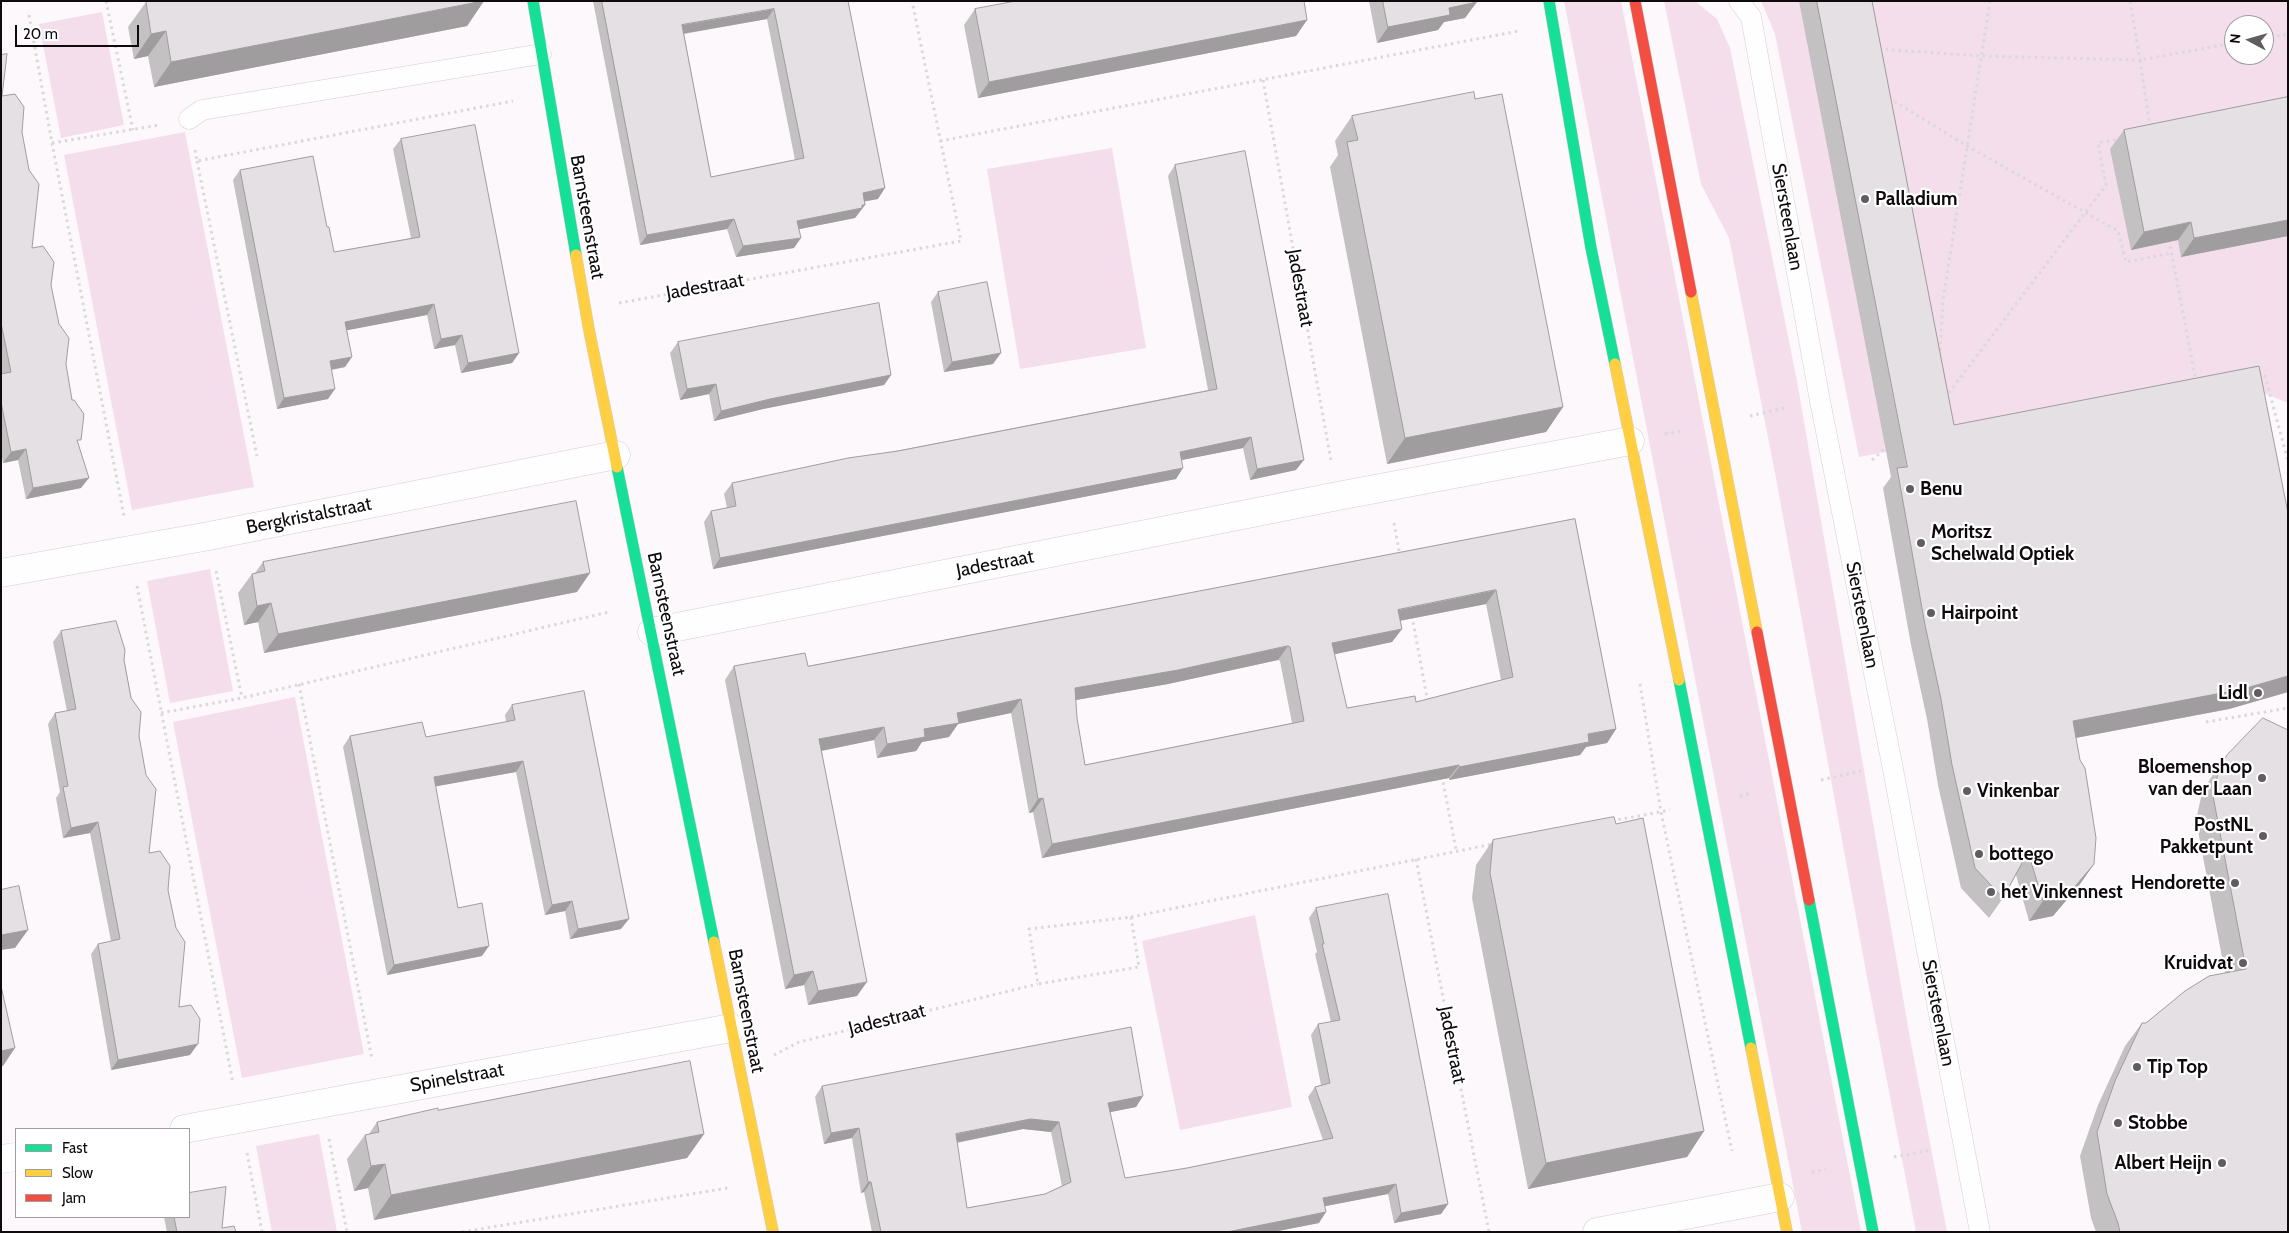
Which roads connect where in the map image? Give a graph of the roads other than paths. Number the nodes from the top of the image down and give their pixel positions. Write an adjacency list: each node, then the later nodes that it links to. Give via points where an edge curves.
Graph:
1 (533, 1): 5 (main road, Barnsteenstraat)
2 (1548, 1): 7 (main road, via 1591,248)
3 (1634, 1): 19 (main road)
4 (1739, 1): 20 (lane, Siersteenlaan, via 1751,17 1820,401)
5 (541, 54): 6 (lane, via 202,110); 8 (main road, Barnsteenstraat, via 585,309)
6 (189, 119)
7 (1630, 441): 10 (street, Jadestraat); 15 (main road)
8 (616, 455): 9 (street, Bergkristalstraat, via 209,536); 10 (main road, Barnsteenstraat)
9 (1, 573)
10 (652, 632): 11 (main road, Barnsteenstraat)
11 (731, 1028): 12 (street, Spinelstraat); 16 (main road, Barnsteenstraat)
12 (190, 1128)
13 (15, 1157): 14 (street)
14 (1, 1159)
15 (1780, 1197): 17 (street); 18 (main road)
16 (773, 1232)
17 (1597, 1232)
18 (1787, 1232)
19 (1873, 1232)
20 (1980, 1232)

